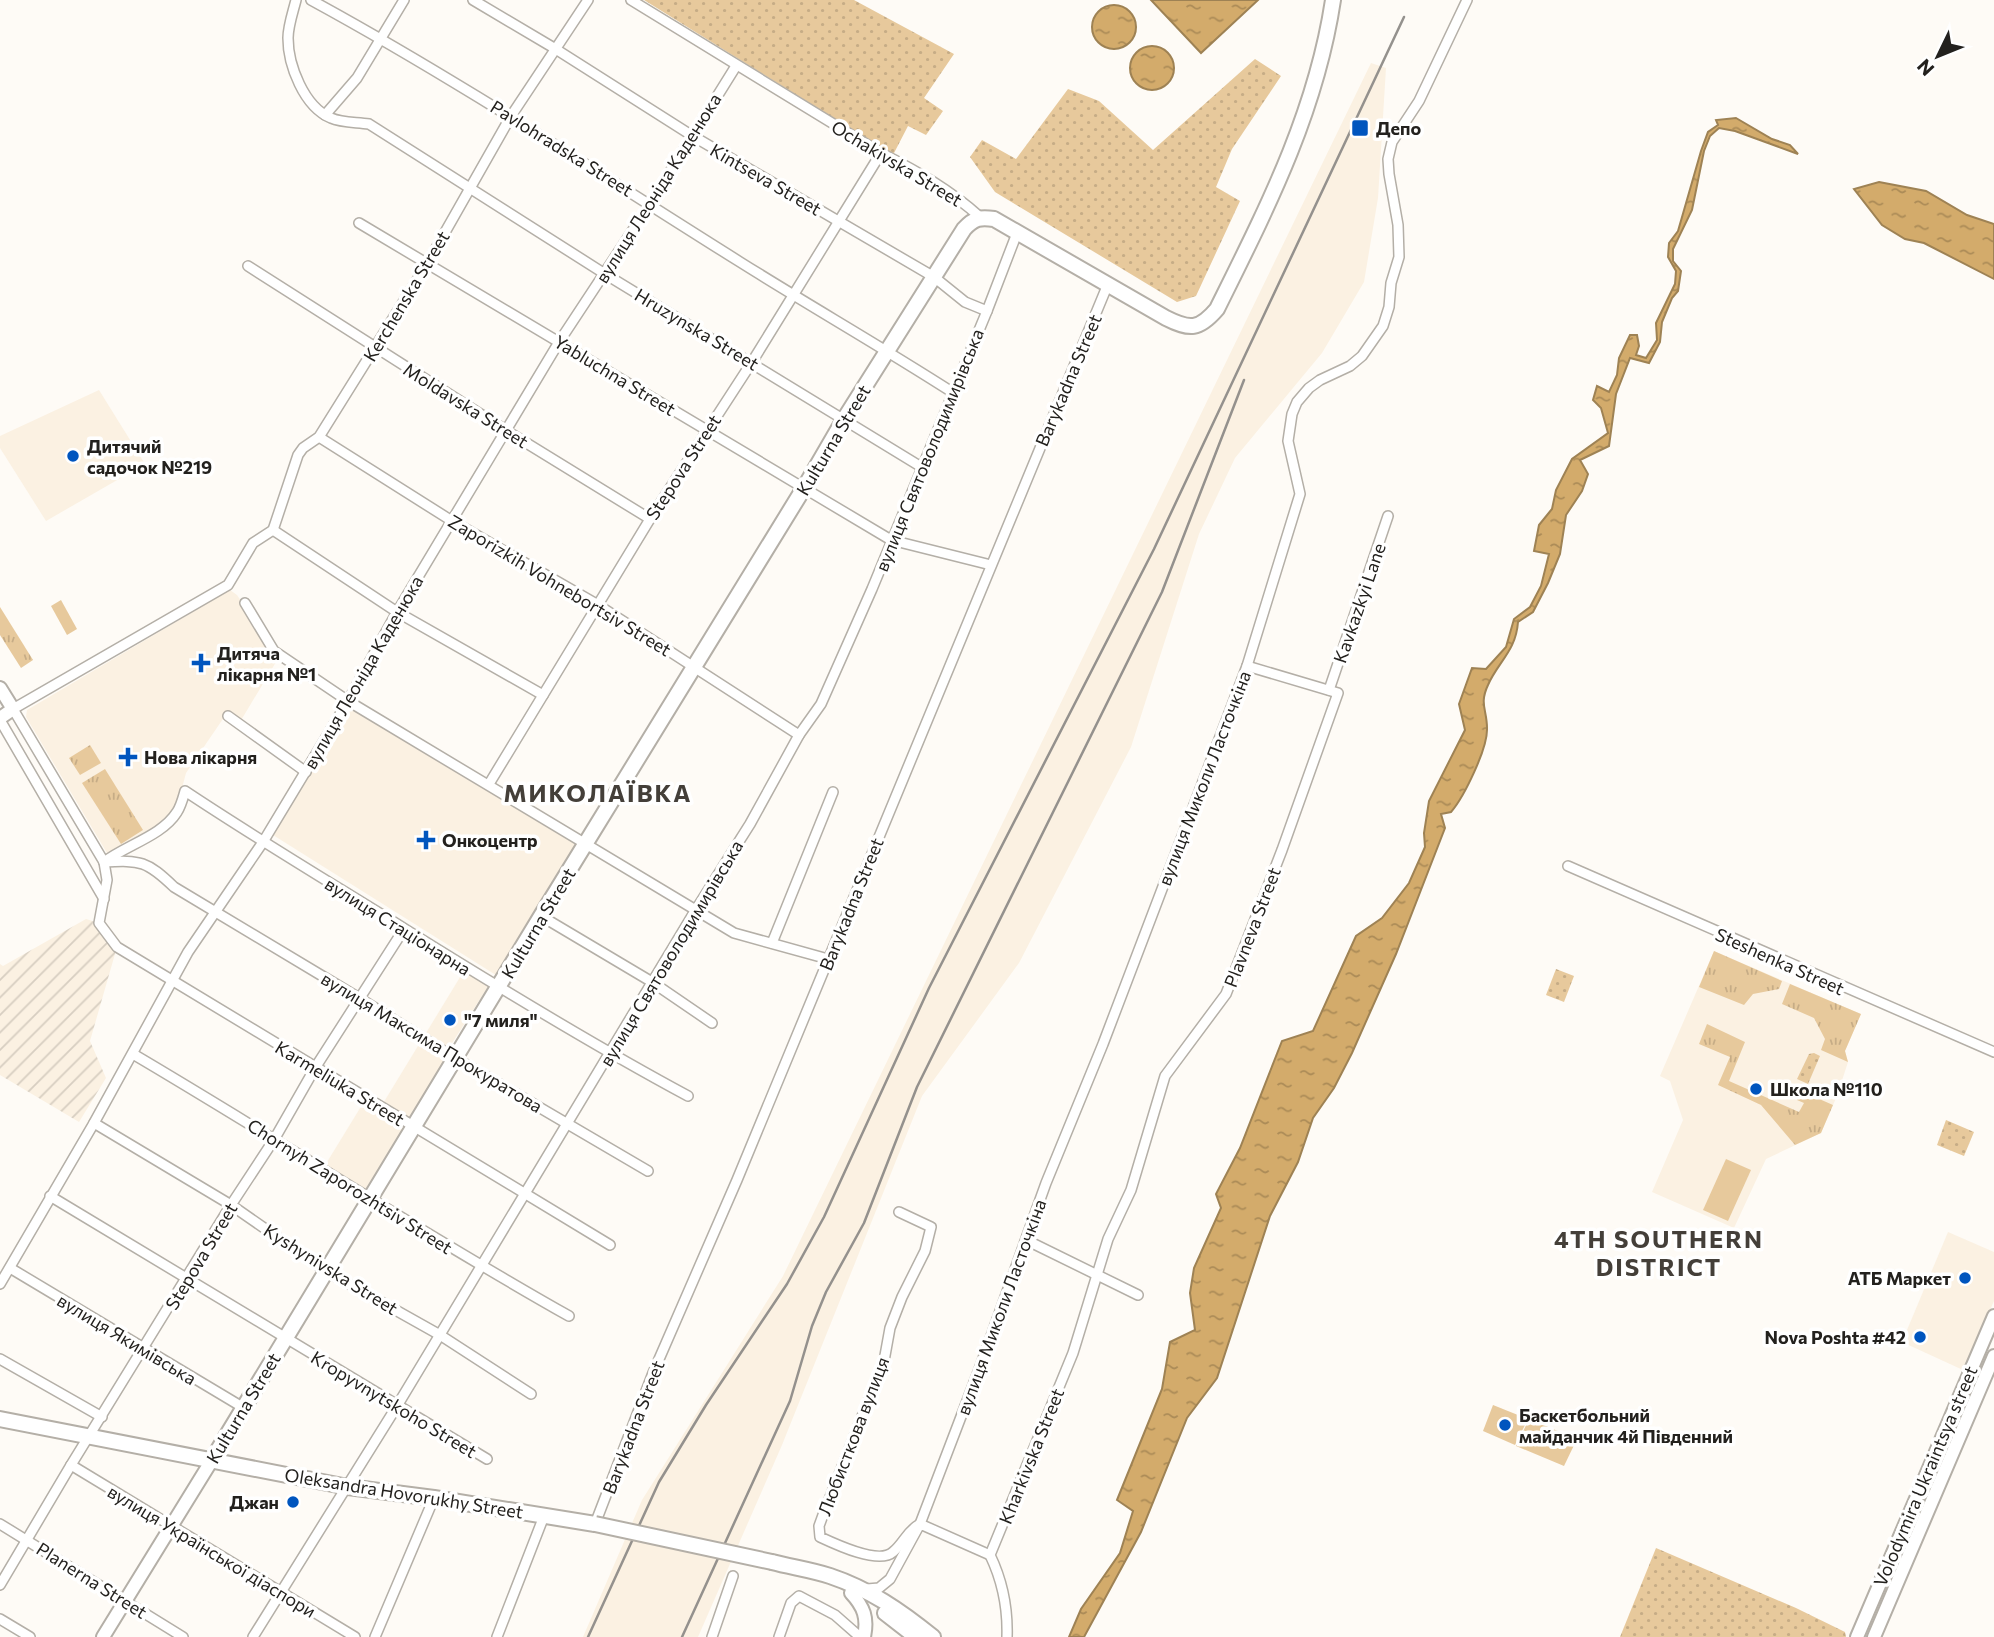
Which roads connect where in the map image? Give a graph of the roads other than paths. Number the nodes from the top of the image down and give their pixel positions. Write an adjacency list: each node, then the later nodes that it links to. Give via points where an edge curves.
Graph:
1 (297, 0): 12 (street, via 288,37 291,60 311,102)
2 (310, 0): 9 (street, Pavlohradska Street)
3 (404, 0): 9 (street)
4 (473, 0): 10 (street, Kintseva Street)
5 (588, 0): 10 (street, Kerchenska Street)
6 (631, 0): 11 (street, Ochakivska Street)
7 (1334, 0): 26 (main road, Ochakivska Street, via 1314,92 1292,153 1217,309 1206,322 1182,326)
8 (1467, 0): 49 (street, вулиця Миколи Ласточкіна, via 1419,101 1392,142 1388,159 1399,257 1384,326 1350,366 1309,388 1292,414 1289,442 1300,494)
9 (380, 37): 12 (street, via 357,78); 13 (street, Pavlohradska Street)
10 (554, 48): 13 (street, Kerchenska Street); 14 (street, Kintseva Street)
11 (736, 65): 14 (street, вулиця Леоніда Каденюка); 15 (street, Ochakivska Street)
12 (325, 115): 16 (street, Hruzynska Street, via 369,124)
13 (512, 116): 16 (street, Kerchenska Street); 17 (street, Pavlohradska Street)
14 (691, 135): 17 (street, вулиця Леоніда Каденюка); 19 (street, Kintseva Street)
15 (881, 153): 18 (street, Ochakivska Street, via 958,197); 19 (street, Stepova Street)
16 (471, 186): 22 (street, Kerchenska Street); 24 (street, Hruzynska Street)
17 (650, 204): 24 (street, вулиця Леоніда Каденюка); 27 (street, Pavlohradska Street)
18 (980, 217): 21 (main road, Ochakivska Street, via 994,219); 25 (main road, Kulturna Street, via 964,229)
19 (839, 221): 25 (street, Kintseva Street); 27 (street, Stepova Street)
20 (359, 223): 22 (street, Yabluchna Street)
21 (1017, 233): 26 (main road, Ochakivska Street); 28 (street, вулиця Святоволодимирівська)
22 (427, 264): 29 (street, Yabluchna Street); 30 (street, Kerchenska Street)
23 (248, 266): 30 (street, Moldavska Street)
24 (605, 274): 29 (street, вулиця Леоніда Каденюка); 32 (street, Hruzynska Street)
25 (934, 278): 28 (street, Kintseva Street, via 959,298); 31 (main road, Kulturna Street)
26 (1108, 284): 45 (street, Barykadna Street)
27 (794, 294): 31 (street, Pavlohradska Street); 32 (street, Stepova Street)
28 (987, 311): 33 (street, вулиця Святоволодимирівська)
29 (559, 342): 35 (street, Yabluchna Street); 36 (street, вулиця Леоніда Каденюка)
30 (375, 347): 36 (street, Moldavska Street); 37 (street, Kerchenska Street)
31 (888, 351): 33 (street, Pavlohradska Street); 34 (main road, Kulturna Street)
32 (752, 362): 34 (street, Hruzynska Street); 35 (street, Stepova Street)
33 (952, 391): 38 (street, вулиця Святоволодимирівська)
34 (844, 421): 38 (street, Hruzynska Street); 39 (main road, Kulturna Street)
35 (707, 430): 39 (street, Yabluchna Street); 41 (street, Stepova Street)
36 (507, 431): 41 (street, Moldavska Street); 42 (street, вулиця Леоніда Каденюка)
37 (319, 437): 42 (street, Zaporizkih Vohnebortsiv Street); 43 (street, Kerchenska Street, via 298,454)
38 (923, 468): 44 (street, вулиця Святоволодимирівська)
39 (803, 489): 44 (street, Yabluchna Street); 50 (main road, Kulturna Street)
40 (1388, 516): 52 (street, Kavkazkyi Lane)
41 (650, 519): 47 (street, Stepova Street)
42 (452, 520): 47 (street, Zaporizkih Vohnebortsiv Street); 48 (street, вулиця Леоніда Каденюка)
43 (273, 530): 48 (street); 55 (street, Kerchenska Street, via 254,543 228,585)
44 (891, 540): 45 (street, Yabluchna Street); 58 (street, вулиця Святоволодимирівська, via 841,664)
45 (991, 565): 72 (street, Barykadna Street)
46 (245, 603): 54 (street, via 274,651)
47 (598, 606): 50 (street, Zaporizkih Vohnebortsiv Street); 53 (street, Stepova Street)
48 (397, 612): 53 (street); 54 (street, вулиця Леоніда Каденюка)
49 (1247, 666): 52 (street); 94 (street, вулиця Миколи Ласточкіна)
50 (694, 667): 58 (street, Zaporizkih Vohnebortsiv Street); 63 (main road, Kulturna Street)
51 (0, 688): 55 (street)
52 (1329, 691): 99 (street, Plavneva Street, via 1338,693 1226,994 1167,1071 1129,1197)
53 (543, 695): 60 (street, Stepova Street)
54 (348, 701): 59 (street, вулиця Леоніда Каденюка); 60 (street)
55 (13, 709): 57 (street); 64 (street)
56 (228, 716): 59 (street)
57 (0, 719): 66 (street)
58 (799, 735): 68 (street, вулиця Святоволодимирівська)
59 (306, 772): 62 (street, вулиця Леоніда Каденюка)
60 (489, 784): 63 (street)
61 (834, 792): 71 (street)
62 (262, 842): 64 (street, вулиця Стаціонарна, via 185,791 169,821); 67 (street, вулиця Леоніда Каденюка); 70 (street, вулиця Стаціонарна)
63 (586, 844): 68 (street); 69 (main road, Kulturna Street)
64 (104, 862): 66 (street, Karmeliuka Street); 67 (street, вулиця Максима Прокуратова, via 144,863 174,887)
65 (1568, 866): 78 (street, Steshenka Street)
66 (104, 899): 73 (street, Karmeliuka Street, via 99,923 117,947)
67 (218, 911): 73 (street, вулиця Леоніда Каденюка); 76 (street, вулиця Максима Прокуратова)
68 (695, 911): 71 (street, via 734,933); 74 (street, вулиця Святоволодимирівська)
69 (541, 916): 74 (street); 75 (main road, Kulturna Street)
70 (404, 929): 75 (street, вулиця Стаціонарна); 76 (street, Stepova Street)
71 (772, 943): 72 (street)
72 (828, 959): 123 (street, Barykadna Street, via 653,1373)
73 (172, 981): 79 (street, вулиця Леоніда Каденюка); 82 (street, Karmeliuka Street)
74 (652, 982): 77 (street); 80 (street, вулиця Святоволодимирівська)
75 (498, 988): 80 (street, вулиця Стаціонарна); 81 (main road, Kulturna Street)
76 (359, 998): 81 (street, вулиця Максима Прокуратова); 82 (street, Stepova Street)
77 (712, 1023)
78 (1994, 1052)
79 (133, 1054): 84 (street, вулиця Леоніда Каденюка); 87 (street, Chornyh Zaporozhtsiv Street)
80 (609, 1054): 83 (street, вулиця Стаціонарна); 85 (street, вулиця Святоволодимирівська)
81 (455, 1058): 85 (street, вулиця Максима Прокуратова); 86 (main road, Kulturna Street)
82 (315, 1068): 86 (street, Karmeliuka Street); 87 (street, Stepova Street)
83 (688, 1096)
84 (94, 1123): 90 (street, вулиця Леоніда Каденюка); 92 (street, Kyshynivska Street)
85 (567, 1125): 88 (street, вулиця Максима Прокуратова); 89 (street, вулиця Святоволодимирівська)
86 (413, 1127): 89 (street, Karmeliuka Street); 91 (main road, Kulturna Street)
87 (275, 1138): 91 (street, Chornyh Zaporozhtsiv Street); 92 (street, Stepova Street)
88 (648, 1171)
89 (524, 1194): 95 (street, Karmeliuka Street); 96 (street, вулиця Святоволодимирівська)
90 (50, 1196): 97 (street, вулиця Леоніда Каденюка); 100 (street, Kropyvnytskoho Street)
91 (370, 1199): 96 (street, Chornyh Zaporozhtsiv Street); 98 (main road, Kulturna Street)
92 (231, 1205): 98 (street, Kyshynivska Street); 100 (street, Stepova Street)
93 (899, 1212): 124 (street, Любисткова вулиця, via 931,1227 925,1251 894,1318 884,1361 819,1526 820,1537 880,1558 893,1553)
94 (1026, 1240): 99 (street); 124 (street, вулиця Миколи Ласточкіна)
95 (610, 1245)
96 (482, 1267): 103 (street, Chornyh Zaporozhtsiv Street); 105 (street, вулиця Святоволодимирівська)
97 (10, 1268): 101 (street, вулиця Леоніда Каденюка); 107 (street, вулиця Якимівська)
98 (326, 1271): 105 (street, Kyshynivska Street); 106 (main road, Kulturna Street)
99 (1096, 1276): 102 (street); 127 (street, Kharkivska Street, via 1073,1353)
100 (187, 1279): 106 (street, Kropyvnytskoho Street); 107 (street, Stepova Street)
101 (0, 1284)
102 (1138, 1295)
103 (569, 1316)
104 (1994, 1316): 149 (street, Volodymira Ukraintsya street)
105 (440, 1335): 110 (street, Kyshynivska Street); 111 (street, вулиця Святоволодимирівська)
106 (285, 1339): 111 (street, Kropyvnytskoho Street); 112 (main road, Kulturna Street)
107 (144, 1350): 112 (street, вулиця Якимівська); 113 (street, Stepova Street)
108 (1994, 1356): 150 (street, Volodymira Ukraintsya street)
109 (0, 1359): 113 (street)
110 (531, 1394)
111 (397, 1406): 117 (street, Kropyvnytskoho Street); 119 (street, вулиця Святоволодимирівська)
112 (244, 1408): 116 (main road, Kulturna Street)
113 (102, 1417): 115 (street, Stepova Street)
114 (0, 1419): 115 (main road, Oleksandra Hovorukhy Street)
115 (89, 1437): 116 (main road, Oleksandra Hovorukhy Street); 118 (street, Stepova Street)
116 (212, 1460): 119 (main road, Oleksandra Hovorukhy Street); 125 (street, Kulturna Street)
117 (487, 1460)
118 (71, 1465): 125 (street, вулиця Української діаспори); 126 (street, Stepova Street)
119 (348, 1487): 120 (main road, Oleksandra Hovorukhy Street); 132 (street, вулиця Святоволодимирівська)
120 (434, 1498): 121 (main road, Oleksandra Hovorukhy Street); 141 (street)
121 (544, 1516): 123 (main road, Oleksandra Hovorukhy Street); 142 (street)
122 (0, 1524): 126 (street, Planerna Street)
123 (595, 1524): 131 (main road, Oleksandra Hovorukhy Street, bridge, via 772,1562)
124 (920, 1524): 127 (street); 129 (street, вулиця Миколи Ласточкіна)
125 (171, 1527): 132 (street, вулиця Української діаспори); 133 (street, Kulturna Street)
126 (27, 1539): 130 (street, Stepova Street); 133 (street, Planerna Street)
127 (990, 1555): 148 (street, via 1006,1600)
128 (733, 1576): 143 (street)
129 (890, 1579): 131 (street, via 879,1588); 134 (street, via 888,1595)
130 (0, 1585)
131 (856, 1591): 134 (main road, Oleksandra Hovorukhy Street); 145 (street, via 864,1609)
132 (279, 1593): 139 (street, вулиця Святоволодимирівська); 140 (street, вулиця Української діаспори)
133 (125, 1602): 137 (street, Kulturna Street); 138 (street, Planerna Street)
134 (900, 1617): 145 (street, via 883,1618); 146 (main road, Oleksandra Hovorukhy Street); 147 (main road, Oleksandra Hovorukhy Street)
135 (0, 1619): 136 (street)
136 (30, 1637)
137 (103, 1637)
138 (183, 1637)
139 (253, 1637)
140 (355, 1637)
141 (375, 1637)
142 (497, 1637)
143 (712, 1637)
144 (779, 1637): 145 (street, via 791,1603 799,1597 835,1615)
145 (863, 1637)
146 (916, 1637)
147 (933, 1637)
148 (1007, 1637)
149 (1857, 1637)
150 (1874, 1637)

